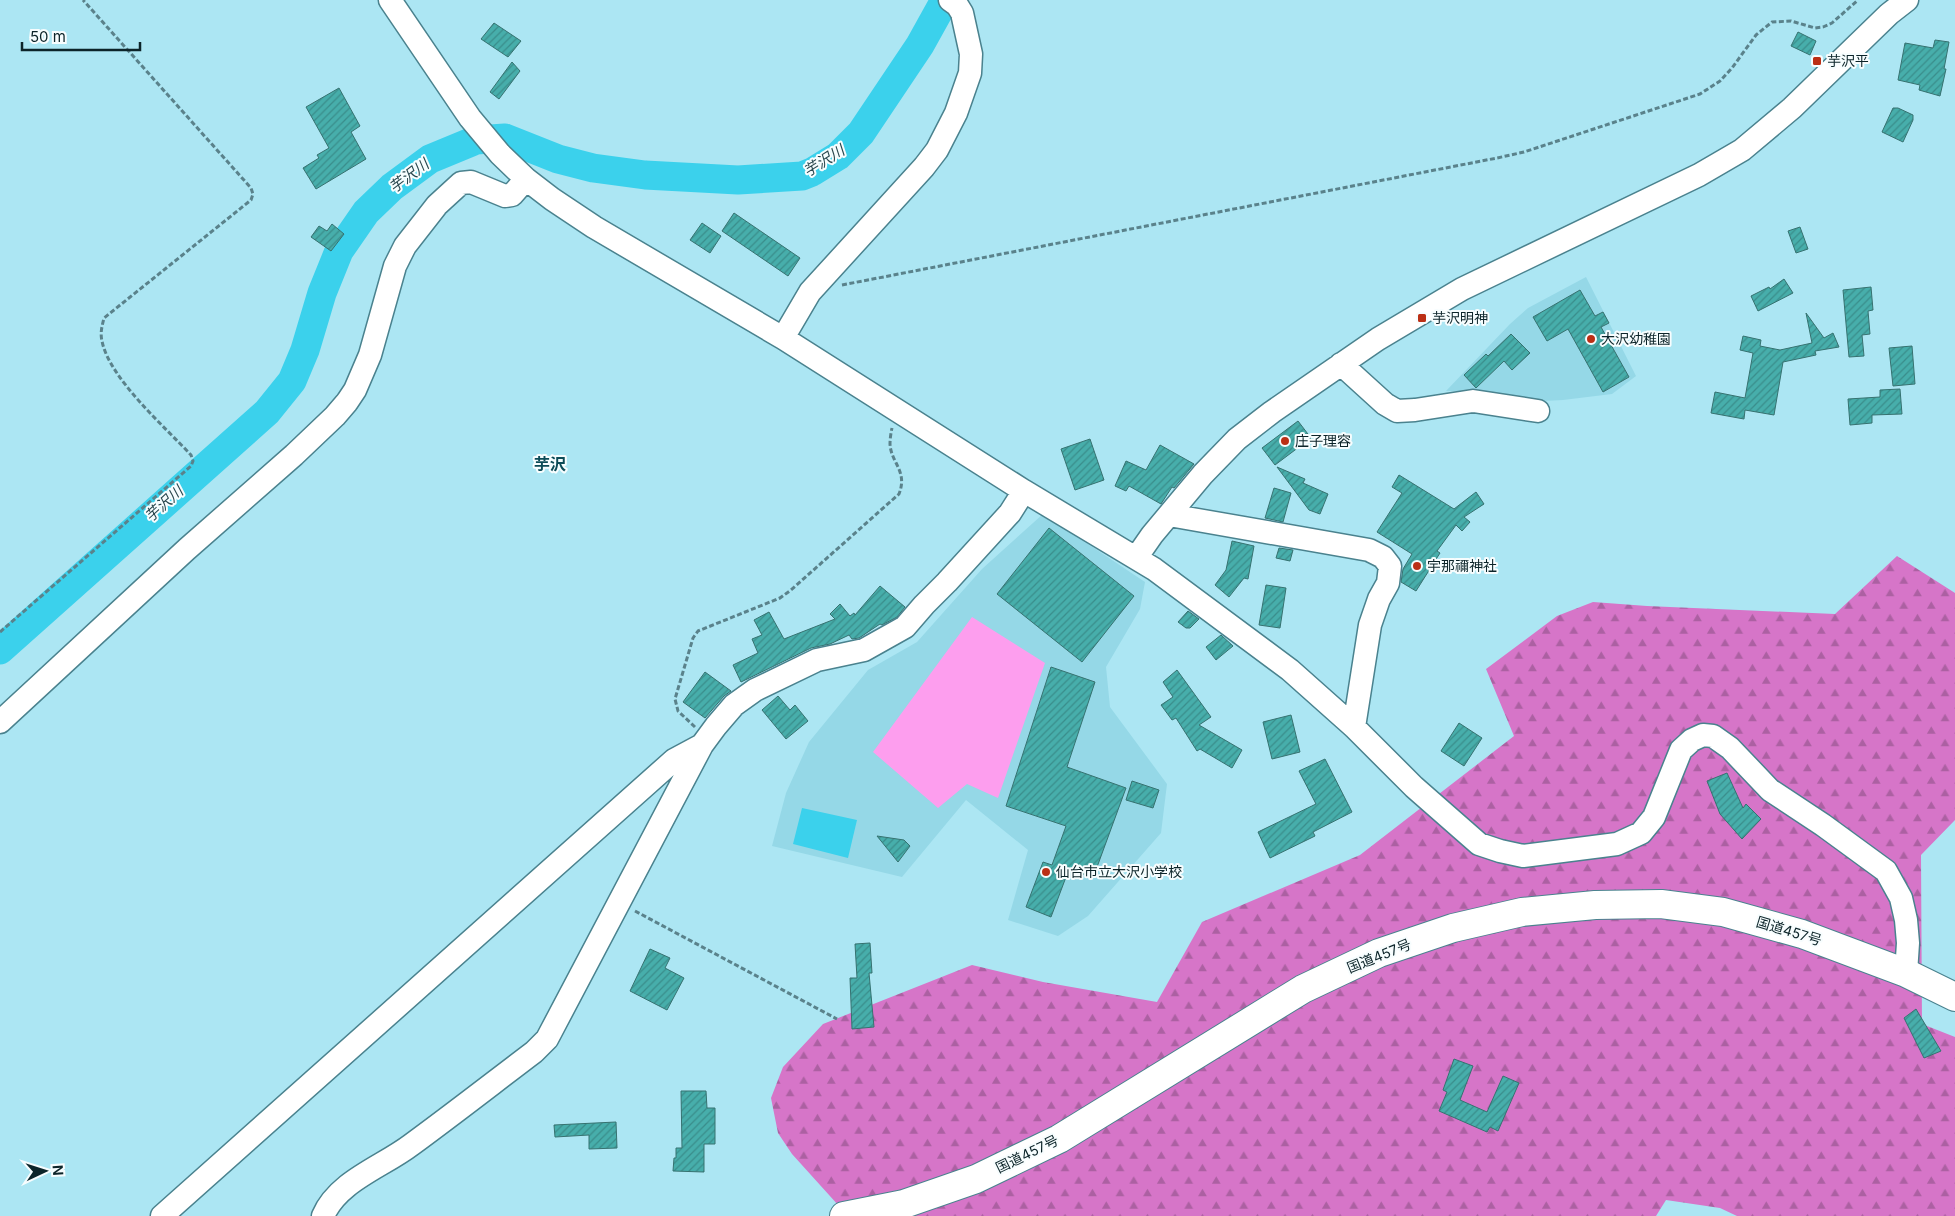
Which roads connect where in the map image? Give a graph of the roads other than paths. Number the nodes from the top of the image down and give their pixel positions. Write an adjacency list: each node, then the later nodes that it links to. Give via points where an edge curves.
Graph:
1 (390, 0): 4 (street, via 474,123)
2 (1908, 0): 6 (street, via 1888,14 1792,108 1742,150 1675,187 1462,289)
3 (954, 3): 5 (street, via 962,13 971,54 970,73 956,113 937,150 924,167 810,292)
4 (526, 179): 5 (street, via 594,227); 11 (street, via 512,195 505,196 471,182 461,183 437,205 405,246 395,266 370,356 347,402 294,455)
5 (783, 338): 8 (street)
6 (1341, 364): 7 (street, via 1397,411 1473,401); 9 (street, via 1236,439)
7 (1538, 411)
8 (1024, 491): 10 (street); 13 (street, via 1010,513 905,627 864,650 817,660 755,690 734,705)
9 (1169, 515): 10 (street); 12 (street, via 1369,550 1383,557 1390,566 1388,582 1370,625)
10 (1136, 558): 12 (street, via 1290,670)
11 (0, 722)
12 (1354, 727): 14 (street, via 1479,844 1523,856 1617,844 1641,833 1654,817 1681,750 1692,740 1713,736 1730,748 1770,790 1886,871 1902,898 1908,943)
13 (702, 745): 16 (street, via 674,760); 17 (street, via 547,1039 409,1147 343,1189 327,1206)
14 (1906, 973): 15 (highway, 国道457号); 18 (highway, 国道457号, via 1802,934 1723,912 1661,904 1595,905 1522,912 1453,928 1379,953 1303,989 1059,1139 976,1180 904,1204)
15 (1955, 997)
16 (162, 1216)
17 (323, 1216)
18 (844, 1216)

